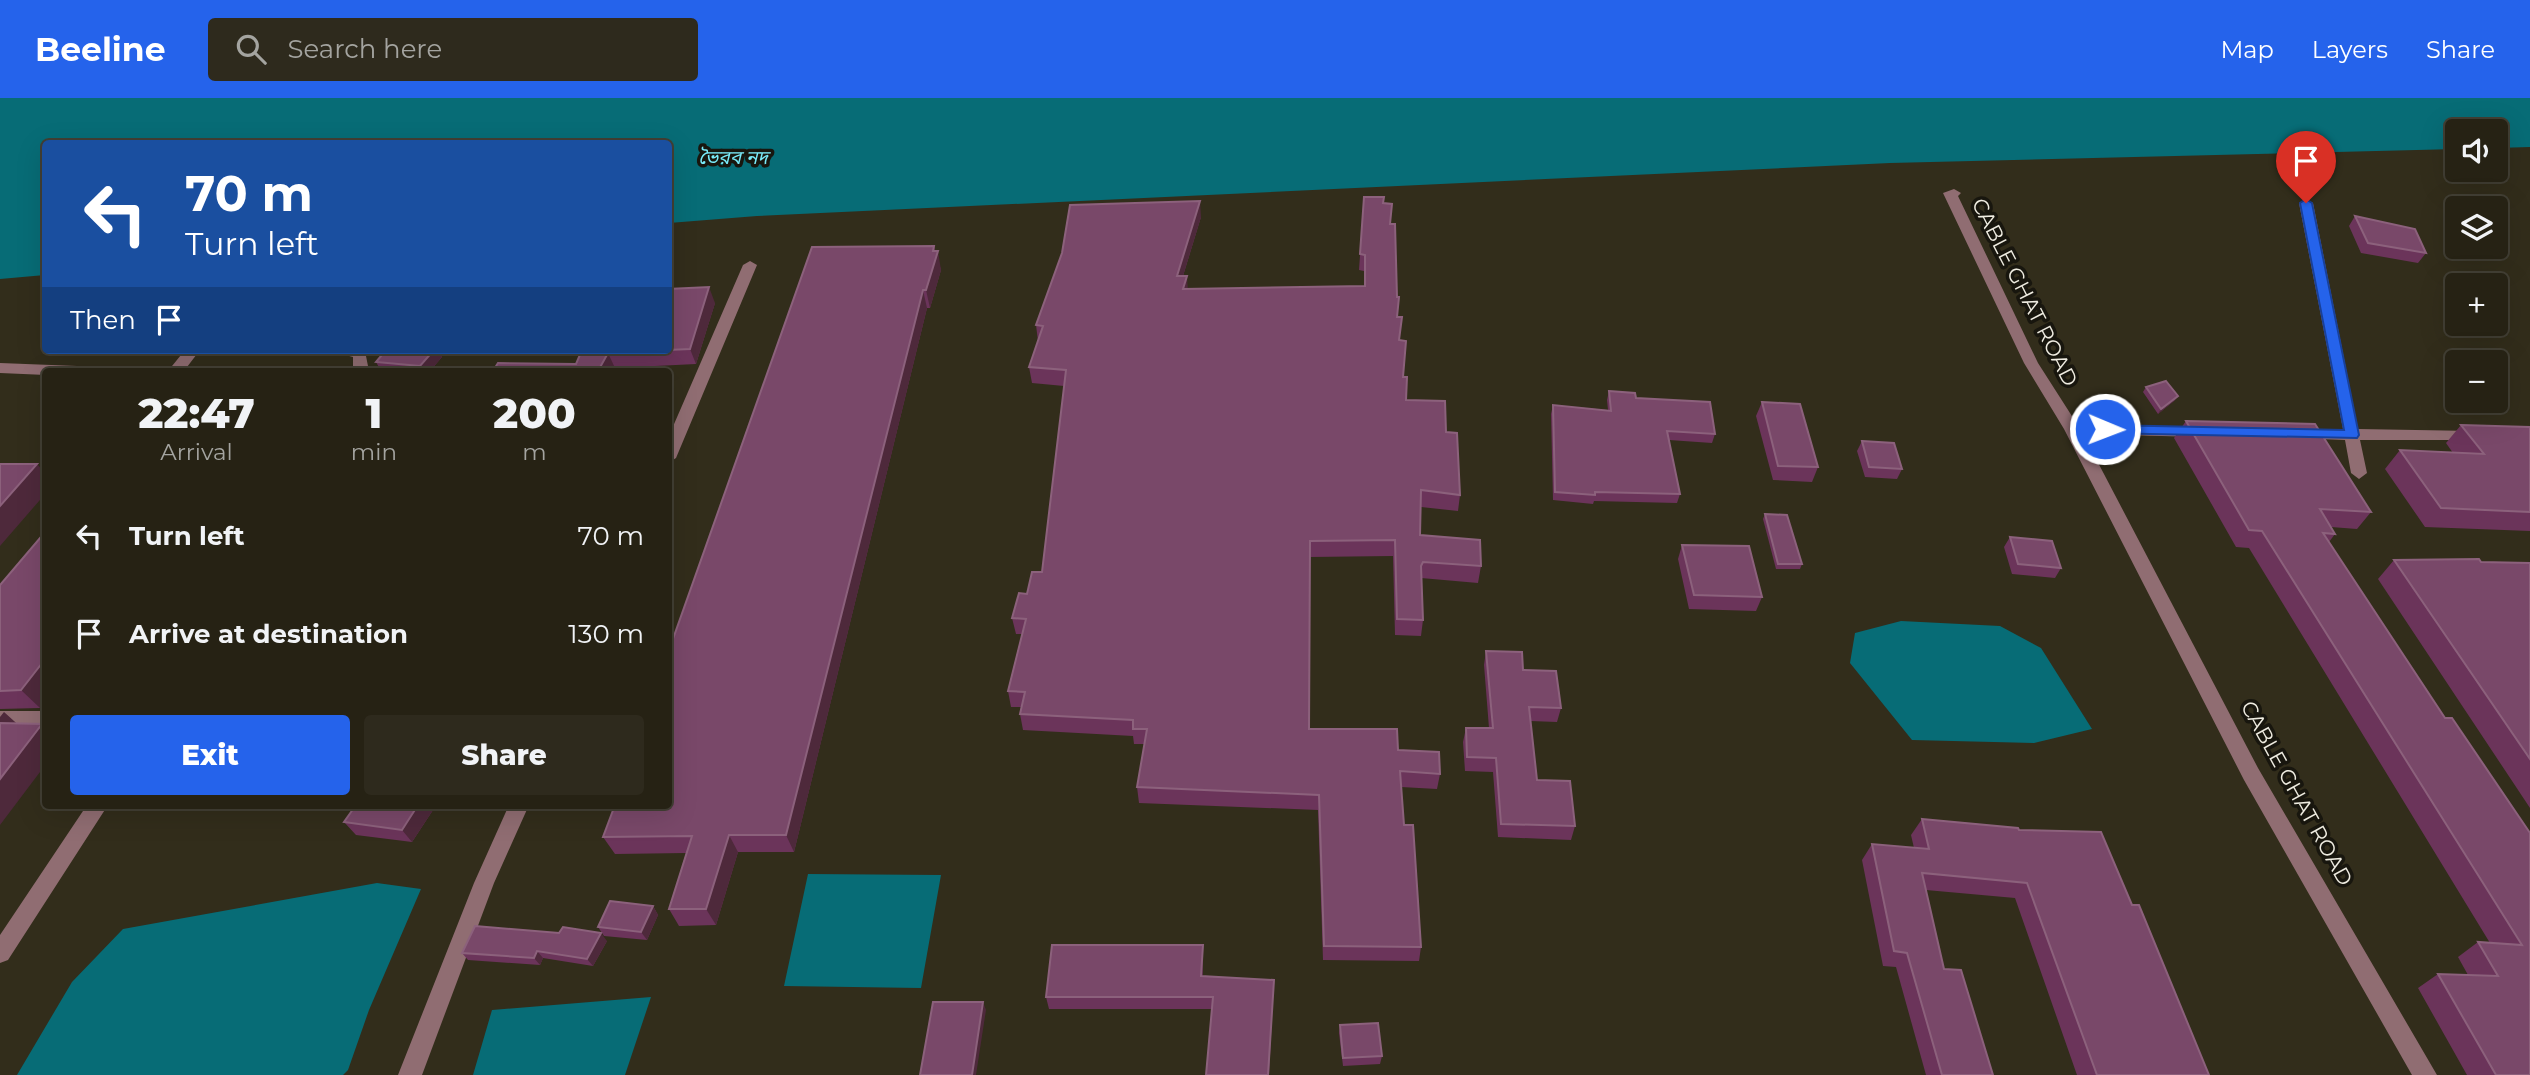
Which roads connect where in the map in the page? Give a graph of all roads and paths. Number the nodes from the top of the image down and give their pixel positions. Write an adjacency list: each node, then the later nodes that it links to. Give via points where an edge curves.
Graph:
1 (2306, 203): 10 (street)
2 (750, 265): 12 (street)
3 (189, 354): 5 (street)
4 (0, 368): 6 (street)
5 (178, 368)
6 (42, 370)
7 (2078, 429): 8 (street); 20 (street, CABLE GHAT ROAD, via 2035,361 1954,193 1950,193 2031,363 2072,429 2251,774); 21 (street, CABLE GHAT ROAD, via 2255,769)
8 (2215, 432)
9 (2283, 433): 10 (street)
10 (2352, 435): 11 (street); 13 (street)
11 (2484, 436)
12 (672, 449)
13 (2359, 473)
14 (0, 719): 15 (street)
15 (42, 719)
16 (95, 809): 18 (street)
17 (517, 809): 19 (street)
18 (0, 953)
19 (410, 1075)
20 (2425, 1075)
21 (2433, 1075)

